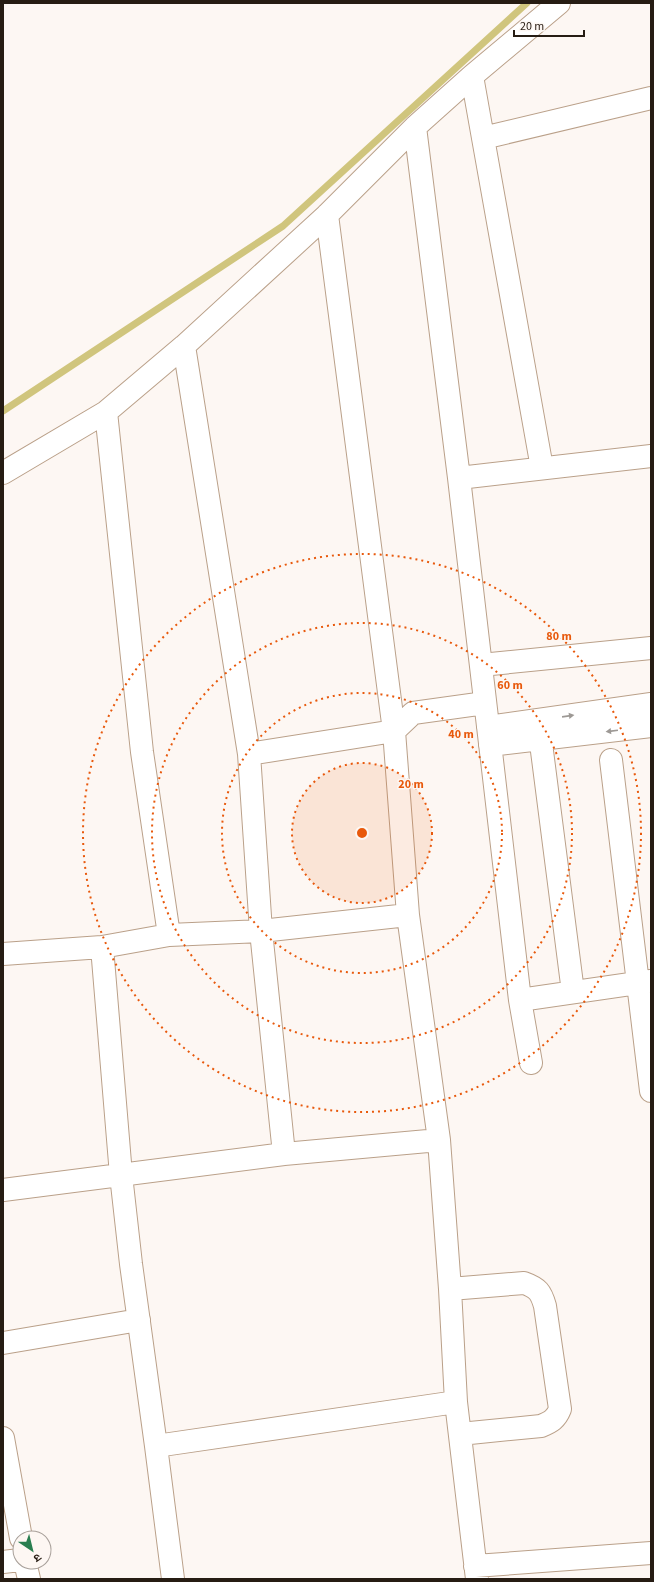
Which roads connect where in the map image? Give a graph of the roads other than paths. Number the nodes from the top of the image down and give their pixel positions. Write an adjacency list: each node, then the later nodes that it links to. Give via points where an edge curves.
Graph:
1 (559, 3): 2 (street)
2 (472, 76): 4 (street); 5 (street)
3 (651, 102): 5 (street)
4 (415, 127): 6 (street); 12 (street)
5 (483, 138): 10 (street)
6 (327, 215): 7 (street); 19 (street)
7 (184, 346): 8 (street); 21 (street)
8 (106, 412): 11 (street); 25 (street, via 142,752)
9 (651, 456): 10 (street)
10 (542, 468): 12 (street)
11 (3, 473)
12 (459, 478): 14 (street)
13 (651, 648): 14 (street)
14 (481, 665): 15 (street)
15 (486, 703): 19 (street, via 413,713); 20 (street)
16 (651, 704): 18 (street, one-way to 16)
17 (651, 726): 18 (street, one-way to 18)
18 (539, 729): 20 (street); 29 (street)
19 (394, 731): 21 (street); 23 (street)
20 (489, 736): 30 (street)
21 (249, 754): 24 (street)
22 (611, 760): 28 (street)
23 (408, 915): 24 (street); 33 (street)
24 (261, 931): 25 (street); 34 (street)
25 (169, 936): 26 (street)
26 (102, 947): 27 (street); 35 (street)
27 (3, 954)
28 (644, 982): 29 (street); 32 (street)
29 (573, 992): 30 (street)
30 (520, 1000): 31 (street)
31 (531, 1063)
32 (651, 1091)
33 (439, 1140): 34 (street); 37 (street)
34 (284, 1154): 35 (street)
35 (121, 1175): 36 (street); 38 (street)
36 (3, 1190)
37 (450, 1290): 40 (street); 41 (street, via 524,1283 534,1286 542,1295 545,1306 560,1409 557,1417 541,1426)
38 (139, 1320): 39 (street); 43 (street)
39 (3, 1343)
40 (456, 1402): 41 (street); 43 (street)
41 (460, 1434): 46 (street)
42 (3, 1438): 44 (street)
43 (156, 1446): 47 (street)
44 (20, 1530)
45 (651, 1553): 46 (street)
46 (476, 1572)
47 (173, 1579)

